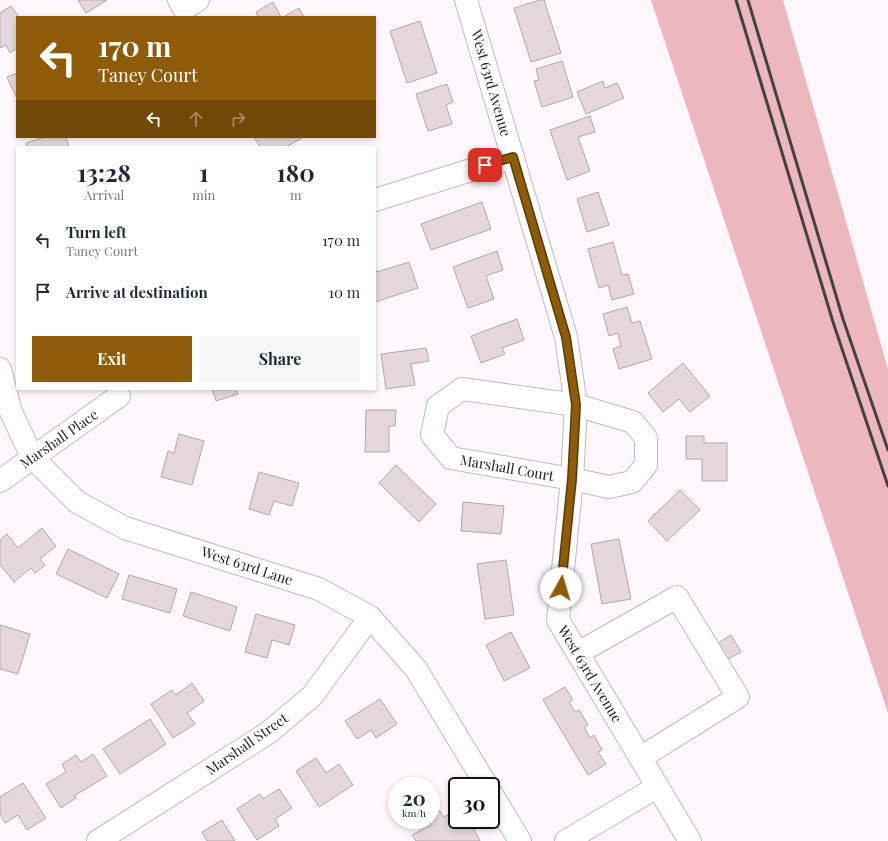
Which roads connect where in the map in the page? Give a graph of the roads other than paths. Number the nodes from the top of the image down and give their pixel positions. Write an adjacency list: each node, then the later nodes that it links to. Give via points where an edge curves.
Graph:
1 (466, 0): 2 (street, West 63rd Avenue)
2 (513, 157): 3 (street); 6 (street, West 63rd Avenue, via 566,337)
3 (376, 200)
4 (0, 369): 7 (street, West 63rd Lane, via 11,412)
5 (119, 396): 7 (street, Marshall Place)
6 (576, 405): 8 (street, West 63rd Avenue); 8 (street, Marshall Court, via 633,422 646,438 646,465 632,482 609,487); 8 (street, Marshall Court, via 462,389 438,406 432,434 451,458)
7 (32, 457): 9 (street, Marshall Place); 10 (street, West 63rd Lane, via 77,502 125,528 318,589)
8 (572, 479): 11 (street, West 63rd Avenue, via 558,620)
9 (0, 481)
10 (370, 617): 13 (street, West 63rd Lane, via 416,669); 16 (street, Marshall Street, via 312,696 274,728)
11 (578, 653): 12 (street, West 63rd Avenue); 12 (street, via 677,597 738,697)
12 (640, 758): 14 (street, West 63rd Avenue)
13 (482, 777)
14 (657, 787): 18 (street); 19 (street, West 63rd Avenue)
15 (500, 808): 17 (street)
16 (98, 841)
17 (520, 841)
18 (566, 841)
19 (690, 841)

